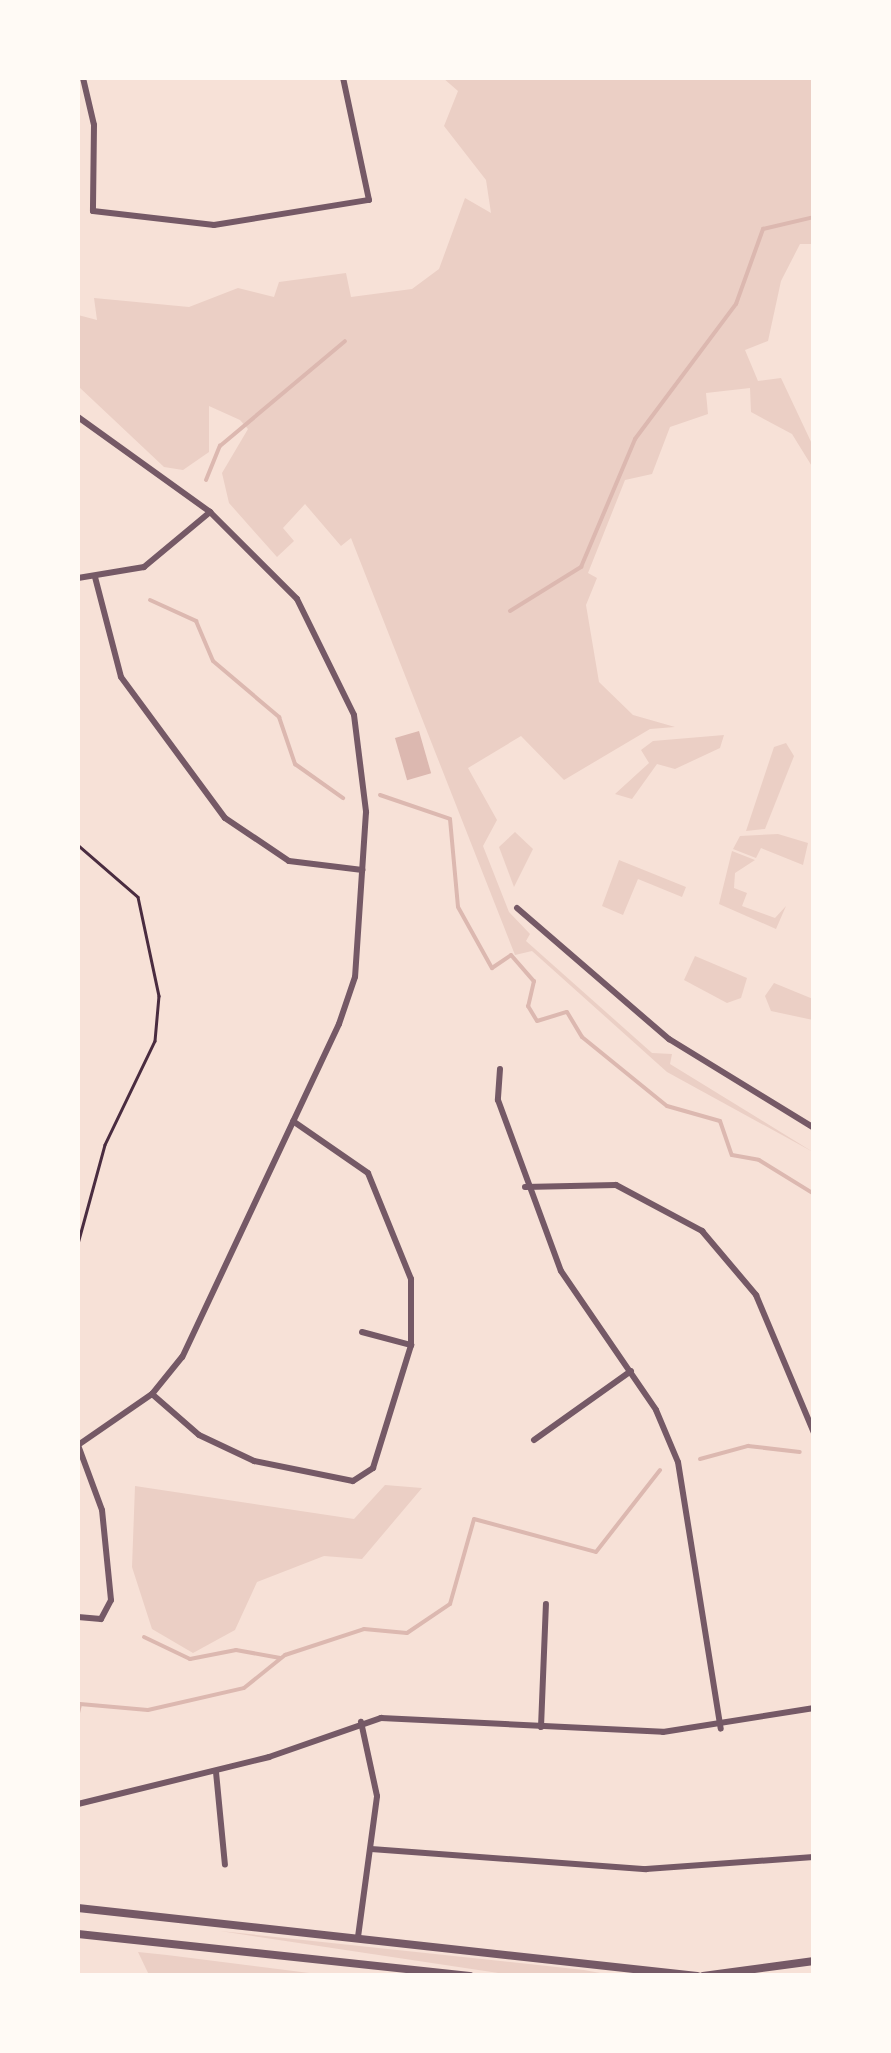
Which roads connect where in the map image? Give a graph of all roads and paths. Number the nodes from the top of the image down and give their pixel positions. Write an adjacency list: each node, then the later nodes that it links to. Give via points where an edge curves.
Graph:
1 (83, 78): 2 (street, via 94,125 93,211 214,225 268,223 370,200)
2 (342, 78)
3 (78, 417): 4 (street)
4 (210, 512): 5 (street, via 162,558); 8 (street, via 297,599 347,698 364,764)
5 (95, 577): 6 (street); 8 (street, via 122,677 225,818 289,861)
6 (78, 578)
7 (78, 845): 14 (path, via 138,897 160,996 155,1040 105,1145)
8 (362, 870): 11 (street, via 348,1002)
9 (517, 908): 12 (street, via 670,1039)
10 (500, 1069): 13 (street, via 498,1100)
11 (293, 1122): 16 (street, via 345,1151 377,1187 410,1279); 18 (street, via 191,1341)
12 (814, 1128)
13 (525, 1188): 17 (street, via 561,1271); 19 (street, via 616,1185 702,1231 756,1295)
14 (78, 1244)
15 (362, 1332): 16 (street)
16 (410, 1345): 18 (street, via 362,1481 234,1454)
17 (631, 1372): 20 (street); 27 (street, via 656,1410 688,1498)
18 (152, 1394): 21 (street)
19 (813, 1428)
20 (534, 1440)
21 (78, 1445): 23 (street, via 102,1510 111,1600 101,1619)
22 (546, 1604): 26 (street)
23 (78, 1617)
24 (814, 1708): 27 (street)
25 (361, 1722): 26 (street); 28 (street); 30 (street, via 376,1796)
26 (541, 1727): 27 (street)
27 (722, 1729)
28 (216, 1772): 29 (street); 32 (street)
29 (78, 1804)
30 (371, 1849): 31 (street, via 646,1870); 35 (street)
31 (814, 1857)
32 (226, 1865)
33 (78, 1908): 35 (street)
34 (78, 1934): 37 (street)
35 (358, 1938): 38 (street)
36 (814, 1961): 38 (street)
37 (470, 1976)
38 (700, 1976)

